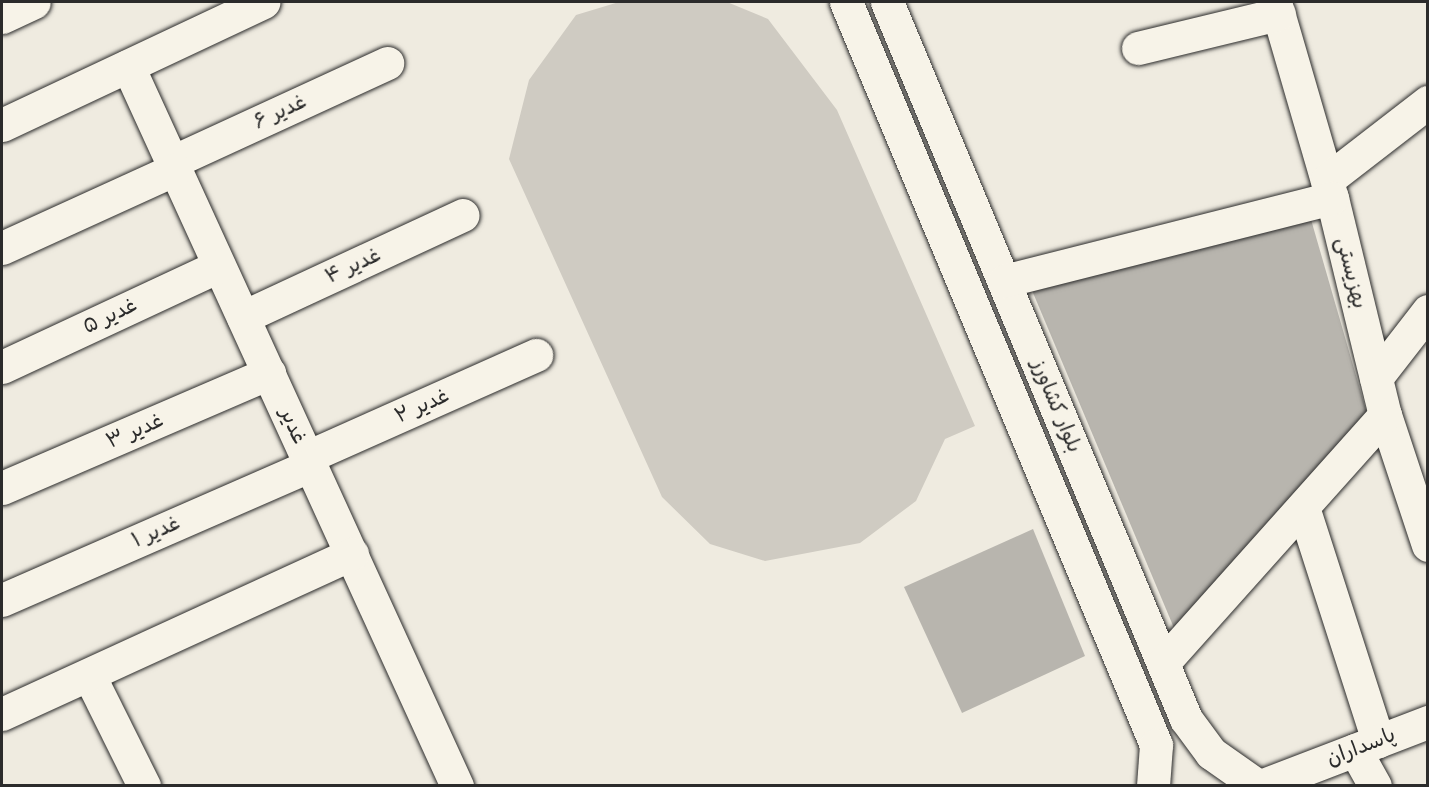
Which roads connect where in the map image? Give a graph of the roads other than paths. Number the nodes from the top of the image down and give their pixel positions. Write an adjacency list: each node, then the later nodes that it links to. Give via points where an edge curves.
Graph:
1 (34, 2): 6 (street)
2 (262, 2): 9 (street)
3 (846, 2): 12 (street, بلوار کشاورز)
4 (887, 2): 10 (street, بلوار کشاورز)
5 (1277, 8): 7 (street); 15 (street, بهزیستی)
6 (2, 17)
7 (1138, 48)
8 (387, 63): 14 (street, غدیر ۶)
9 (128, 66): 13 (street); 14 (street, غدیر)
10 (929, 101): 12 (street); 19 (street, بلوار کشاورز)
11 (1428, 102): 15 (street)
12 (893, 114): 31 (street, بلوار کشاورز)
13 (2, 125)
14 (174, 166): 17 (street, غدیر ۶); 18 (street, غدیر)
15 (1330, 189): 19 (street); 25 (street, بهزیستی)
16 (463, 215): 21 (street, غدیر ۴)
17 (2, 248)
18 (219, 266): 21 (street, غدیر); 23 (street, غدیر ۵)
19 (1004, 281): 30 (street, بلوار کشاورز)
20 (1428, 311): 25 (street)
21 (243, 317): 24 (street, غدیر)
22 (536, 355): 27 (street, غدیر ۲)
23 (2, 367)
24 (268, 373): 27 (street, غدیر); 28 (street, غدیر ۳)
25 (1376, 378): 26 (street, بهزیستی)
26 (1385, 415): 29 (street); 32 (street, بهزیستی)
27 (309, 461): 33 (street, غدیر); 34 (street, غدیر ۱)
28 (2, 488)
29 (1303, 507): 35 (street); 39 (street)
30 (1108, 531): 31 (street); 35 (street, بلوار کشاورز)
31 (1072, 544): 42 (street, بلوار کشاورز, via 1156,745)
32 (1428, 545)
33 (352, 554): 36 (street); 41 (street, غدیر)
34 (2, 600)
35 (1163, 663): 43 (street, بلوار کشاورز, via 1186,719 1211,753)
36 (89, 675): 37 (street); 40 (street)
37 (2, 714)
38 (1428, 722): 39 (street, پاسداران)
39 (1366, 745): 43 (street, پاسداران); 44 (street)
40 (144, 786)
41 (457, 786)
42 (1154, 786)
43 (1260, 786)
44 (1375, 786)

